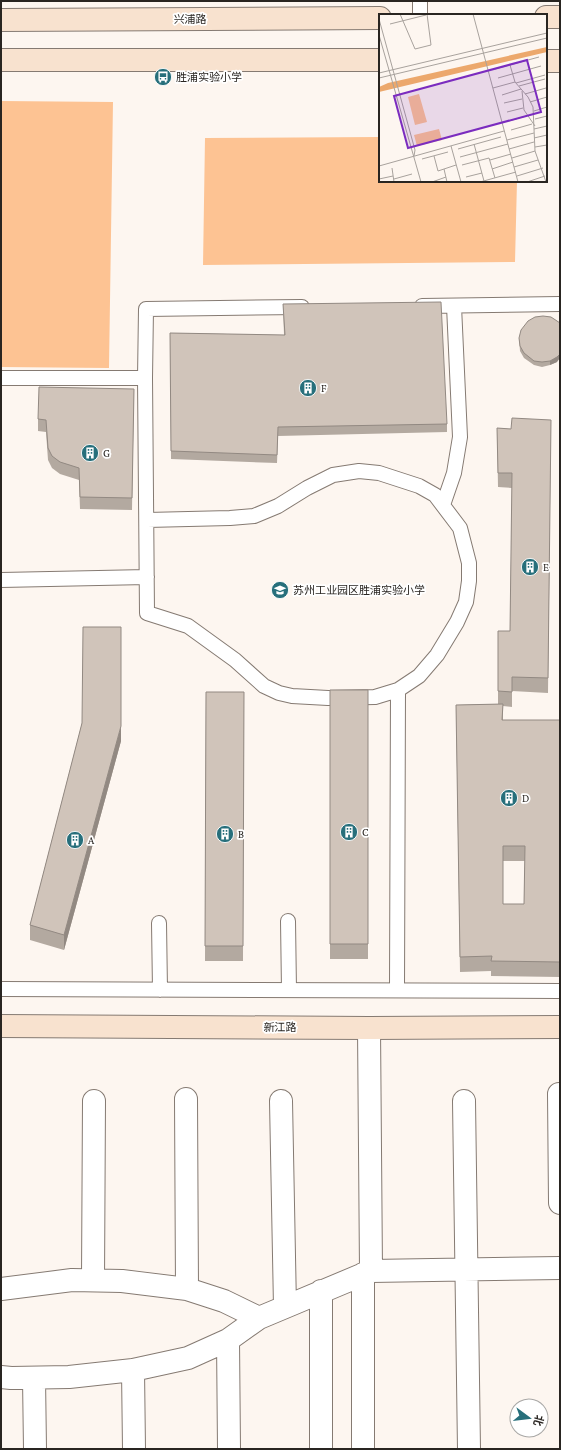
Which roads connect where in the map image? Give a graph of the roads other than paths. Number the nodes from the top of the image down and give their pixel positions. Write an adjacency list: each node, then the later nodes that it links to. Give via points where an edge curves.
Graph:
1 (420, 1): 2 (lane)
2 (420, 14)
3 (547, 17): 4 (main road)
4 (560, 17)
5 (379, 18): 6 (main road, 兴浦路)
6 (1, 20)
7 (1, 60): 8 (main road)
8 (379, 60)
9 (547, 61): 10 (main road)
10 (560, 61)
11 (560, 304): 13 (lane)
12 (407, 306): 13 (lane)
13 (454, 306): 17 (lane, via 460,437 454,473)
14 (312, 307): 16 (lane, via 146,309)
15 (1, 378): 16 (lane)
16 (145, 378): 18 (lane)
17 (443, 505): 18 (lane, via 435,495 419,486 379,473 359,471 333,475 278,506 254,516); 21 (lane, via 460,528 465,546 469,582 466,602 458,622 437,655 419,676)
18 (147, 520): 19 (lane)
19 (148, 577): 20 (lane); 21 (lane, via 148,614 188,626 235,660 264,686 279,693 328,698 375,697)
20 (1, 580)
21 (398, 690): 27 (lane)
22 (288, 921): 26 (lane)
23 (159, 923): 25 (lane)
24 (1, 989): 25 (lane)
25 (160, 990): 26 (lane)
26 (289, 990): 27 (lane)
27 (397, 990): 28 (lane)
28 (560, 991)
29 (1, 1026): 31 (main road, 新江路)
30 (560, 1027): 31 (main road, 新江路)
31 (370, 1028): 40 (street)
32 (559, 1094): 37 (street)
33 (186, 1099): 43 (street)
34 (94, 1101): 41 (street)
35 (281, 1101): 45 (street)
36 (464, 1101): 39 (street)
37 (560, 1203)
38 (560, 1268): 39 (street)
39 (466, 1269): 40 (street); 56 (street)
40 (367, 1272): 44 (street); 55 (street)
41 (93, 1280): 42 (street, via 72,1280); 43 (street)
42 (1, 1289)
43 (187, 1289): 46 (street, via 224,1301)
44 (321, 1291): 45 (street); 54 (street)
45 (285, 1306): 46 (street)
46 (259, 1318): 47 (street)
47 (228, 1340): 48 (street, via 188,1358); 53 (street)
48 (133, 1370): 50 (street); 52 (street)
49 (1, 1377): 50 (street)
50 (34, 1378): 51 (street)
51 (35, 1449)
52 (134, 1449)
53 (229, 1449)
54 (320, 1449)
55 (363, 1449)
56 (469, 1449)

